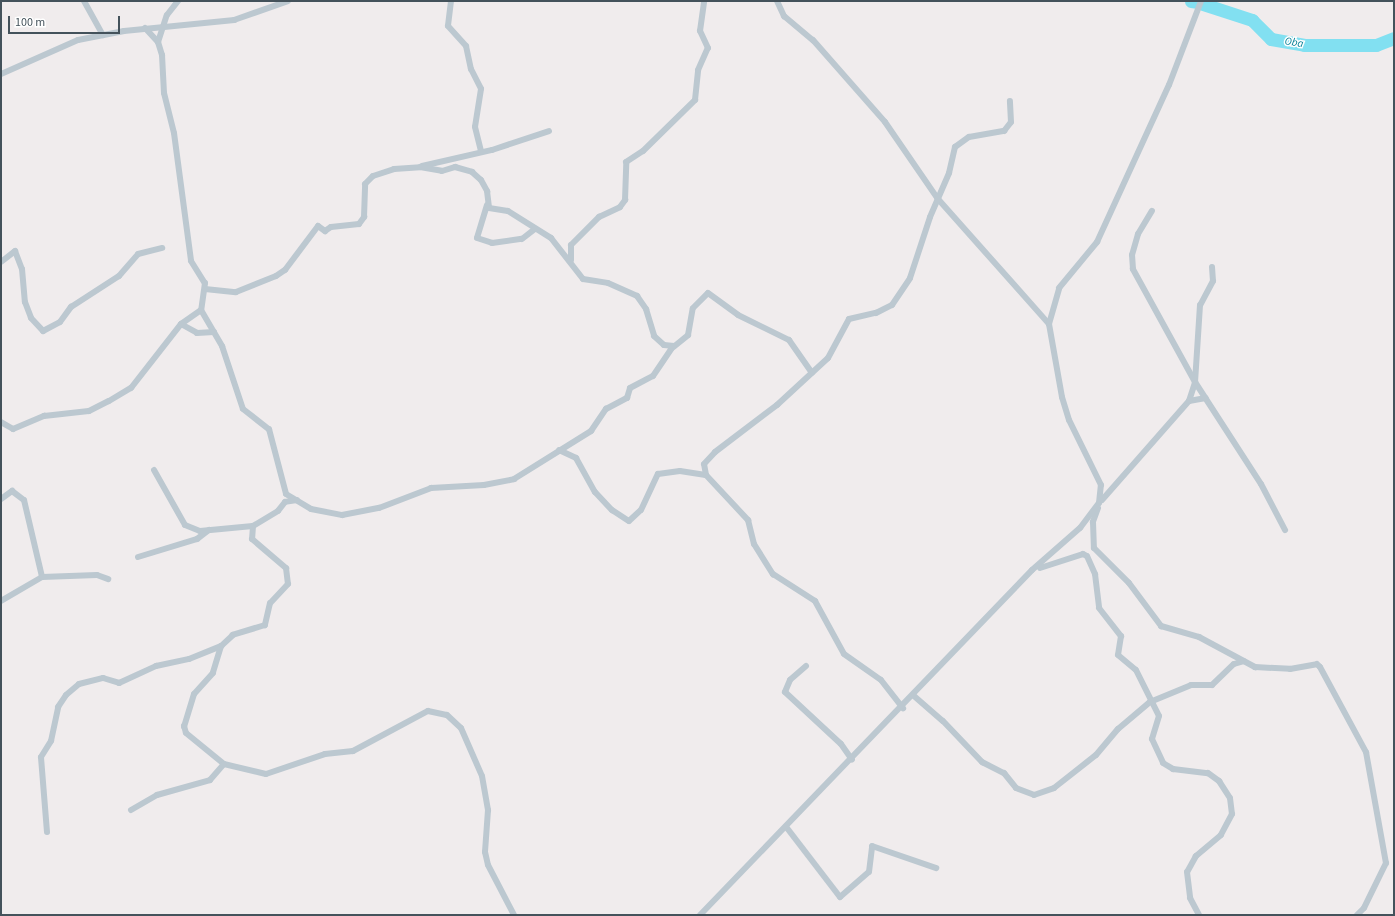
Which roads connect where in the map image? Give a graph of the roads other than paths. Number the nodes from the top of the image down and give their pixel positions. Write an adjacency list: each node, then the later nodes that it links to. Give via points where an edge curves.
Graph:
1 (84, 1): 10 (street)
2 (178, 1): 8 (street)
3 (288, 1): 8 (street, via 234,20)
4 (450, 1): 15 (street, via 448,26 466,46 471,69 481,89 475,127)
5 (704, 1): 22 (street, via 700,30 708,48 698,70 695,100 643,151 626,162 624,200 620,207 599,217 571,244)
6 (777, 1): 17 (street, via 784,16 813,40 885,122)
7 (1201, 1): 28 (street, via 1169,86 1097,242 1059,288)
8 (165, 26): 9 (street); 11 (street)
9 (145, 28): 10 (street); 11 (street)
10 (103, 35): 12 (street, via 78,40)
11 (158, 42): 25 (street, via 191,261)
12 (1, 74)
13 (1010, 101): 17 (street, via 1010,122 1004,131 969,137 955,147)
14 (549, 131): 15 (street)
15 (481, 151): 16 (street)
16 (420, 167): 18 (street, via 442,171 455,167 472,172 484,184); 25 (street, via 394,169 367,180 363,220 359,224 331,227 325,231 318,226 281,274 236,292)
17 (938, 199): 28 (street); 31 (street, via 910,278 897,299 883,311 849,319 835,350)
18 (487, 205): 20 (street, via 508,211); 20 (street, via 477,238 492,243 522,239)
19 (1152, 211): 32 (street, via 1138,234 1132,255 1133,269)
20 (535, 229): 22 (street, via 551,238)
21 (162, 248): 23 (street, via 138,254 119,276 71,307 60,322 44,331 31,318 25,302 22,269 15,251)
22 (571, 260): 30 (street, via 583,279 608,283 637,296 646,309 654,336 664,345)
23 (1, 262)
24 (1212, 267): 32 (street, via 1213,281 1200,305)
25 (205, 288): 26 (street)
26 (201, 310): 27 (street); 29 (street)
27 (181, 324): 29 (street, via 197,334); 35 (street, via 130,388 109,401 89,411 44,416 13,429)
28 (1049, 324): 41 (street, via 1062,397 1069,420 1101,485)
29 (214, 332): 40 (street, via 222,346 243,409 269,429 286,494)
30 (674, 346): 31 (street, via 688,335 693,308 701,298 712,293 738,315 789,340); 36 (street, via 653,376 630,388 627,398 606,410 591,431)
31 (812, 373): 38 (street, via 777,405 715,452 704,464)
32 (1195, 382): 33 (street); 34 (street)
33 (1206, 398): 34 (street); 44 (street, via 1261,484)
34 (1189, 401): 41 (street)
35 (1, 422)
36 (559, 450): 38 (street, via 576,458 595,492 612,510 628,521 641,510 658,474 680,471); 40 (street, via 508,481 431,488 379,508 342,515 316,511)
37 (154, 470): 43 (street, via 177,517 185,525)
38 (706, 475): 57 (street, via 748,520 754,544 773,574 815,601 844,654 881,680)
39 (1, 499): 47 (street, via 12,491 24,500)
40 (297, 500): 42 (street, via 285,502 278,511)
41 (1099, 503): 46 (street, via 1080,528); 53 (street, via 1093,522 1094,548 1129,583 1161,626 1199,637)
42 (253, 526): 43 (street); 50 (street, via 252,539 286,568 288,584 270,604 265,625 233,635)
43 (209, 530): 45 (street, via 197,538)
44 (1285, 530)
45 (138, 557)
46 (1032, 570): 55 (street); 56 (street, via 1083,554 1088,556 1095,574 1099,608 1121,636 1118,655 1136,670)
47 (42, 577): 48 (street, via 98,575); 49 (street)
48 (108, 579)
49 (1, 601)
50 (221, 646): 51 (street); 52 (street)
51 (204, 655): 52 (street); 62 (street, via 156,666 119,683 103,678 79,684 66,695 58,707 51,742 41,757)
52 (216, 660): 59 (street, via 213,673 194,694 184,726 189,736)
53 (1244, 661): 56 (street, via 1234,664 1212,685 1191,686); 67 (street, via 1255,668 1270,669 1317,664 1366,752 1386,863 1364,908)
54 (806, 666): 58 (street, via 790,680 785,692 841,744)
55 (914, 696): 56 (street, via 943,721 982,762 1004,773 1016,788 1034,795 1054,788 1096,755 1118,729); 57 (street)
56 (1150, 702): 66 (street, via 1159,716 1152,739 1163,762 1173,769 1208,773 1219,781 1230,798 1232,814 1220,835 1196,856 1186,872 1190,898)
57 (902, 708): 58 (street)
58 (852, 760): 61 (street)
59 (224, 764): 60 (street, via 210,780 157,795); 64 (street, via 275,773 325,754 353,751 428,711 447,715 459,725 482,776 488,810 485,852 488,865)
60 (131, 810)
61 (787, 828): 63 (street, via 840,897 869,872 872,846); 65 (street)
62 (47, 832)
63 (936, 868)
64 (514, 915)
65 (700, 915)
66 (1199, 915)
67 (1357, 915)

